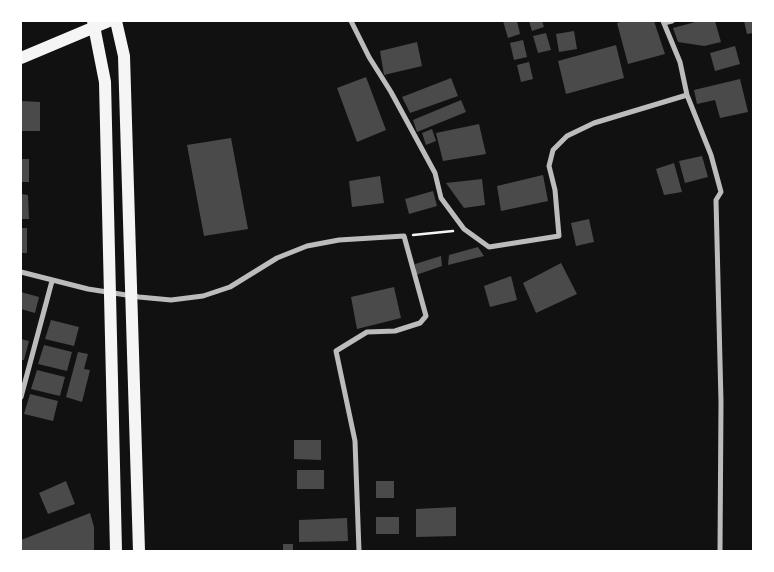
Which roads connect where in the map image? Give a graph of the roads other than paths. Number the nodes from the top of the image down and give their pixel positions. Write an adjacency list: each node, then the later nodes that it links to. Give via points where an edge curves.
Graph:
1 (109, 21): 6 (highway)
2 (116, 21): 12 (highway, via 124,56)
3 (352, 21): 8 (street, via 368,57 435,173 441,198 464,229 488,247 559,236 555,190 549,166 553,150 567,136 594,123)
4 (672, 21): 5 (street)
5 (664, 22): 8 (street, via 680,62)
6 (93, 24): 7 (highway); 11 (highway, via 105,82)
7 (21, 58)
8 (687, 96): 17 (street, via 711,155 721,192 716,200 721,402)
9 (21, 272): 10 (street)
10 (52, 281): 11 (street); 13 (street)
11 (109, 292): 12 (street); 14 (highway)
12 (130, 296): 15 (highway); 16 (street, via 171,300 203,296 230,286 276,258 307,246 339,240 404,236 426,316 420,323 395,331 367,332 336,351 355,441)
13 (21, 398)
14 (116, 551)
15 (139, 551)
16 (359, 551)
17 (720, 551)

